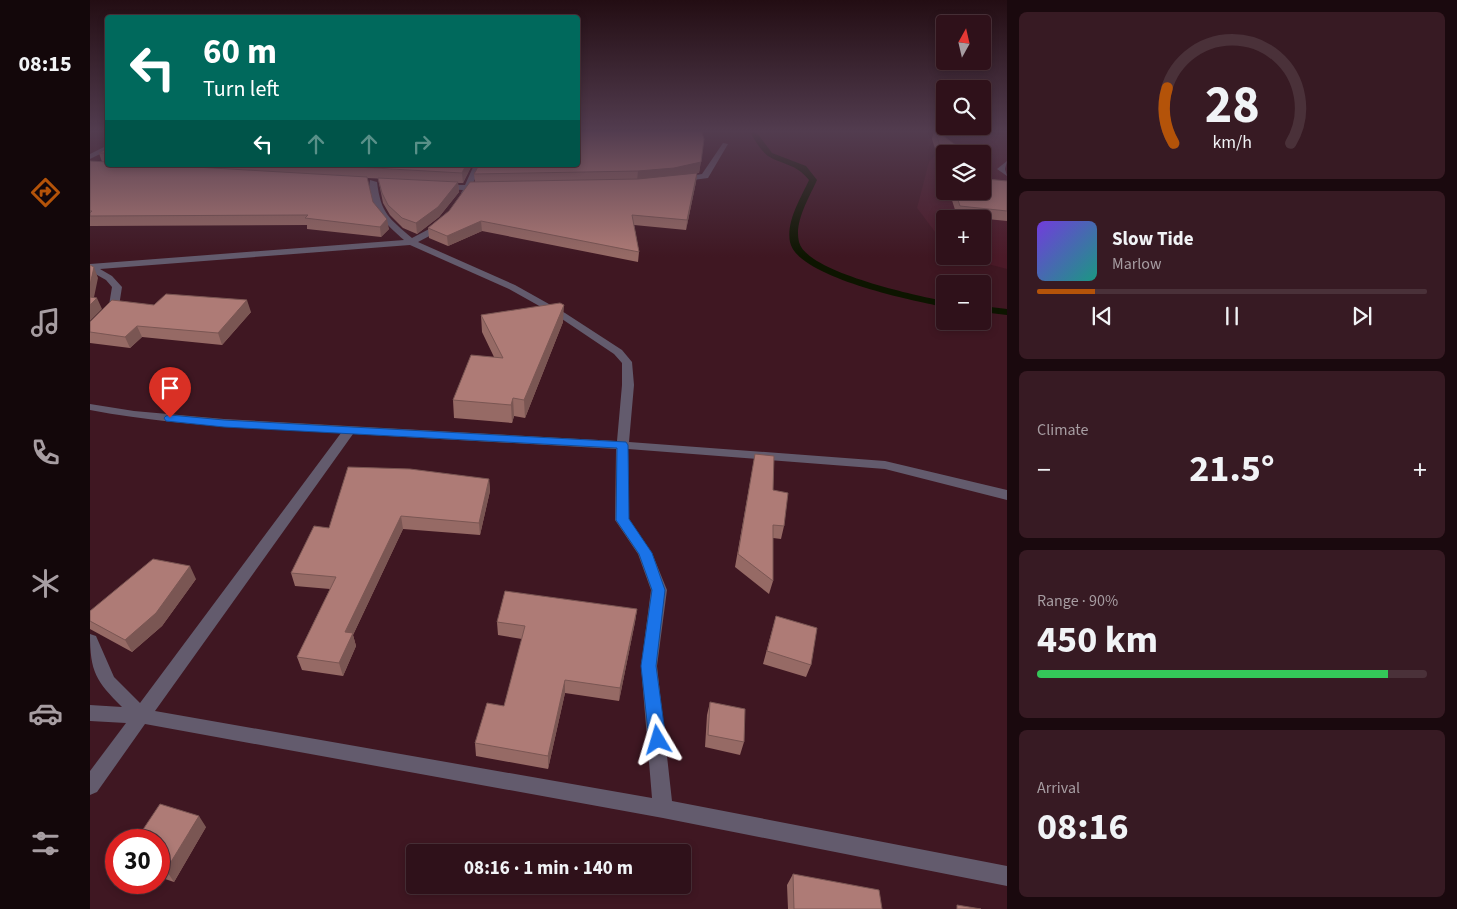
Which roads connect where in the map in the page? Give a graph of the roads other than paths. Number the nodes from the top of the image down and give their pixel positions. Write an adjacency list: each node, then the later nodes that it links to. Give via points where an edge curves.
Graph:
1 (475, 172): 6 (street)
2 (707, 172): 3 (street, via 690,180)
3 (671, 181)
4 (373, 182): 10 (street, via 382,216)
5 (432, 186): 6 (street)
6 (469, 187): 7 (street); 8 (street)
7 (488, 188)
8 (459, 200)
9 (450, 213): 10 (street, via 434,230)
10 (411, 242): 11 (street); 15 (street, via 512,287 618,352 627,362 628,385)
11 (92, 267): 12 (street, via 117,287 114,306)
12 (90, 330)
13 (90, 407): 14 (street, via 134,415 224,423)
14 (350, 429): 15 (street); 19 (street)
15 (622, 445): 16 (street, via 885,465); 21 (street, via 622,520 646,553 658,590 649,666)
16 (1007, 495)
17 (90, 641): 19 (street, via 108,682)
18 (90, 713): 19 (street)
19 (142, 716): 20 (street); 21 (street)
20 (90, 786)
21 (663, 809): 22 (street)
22 (1007, 876)

